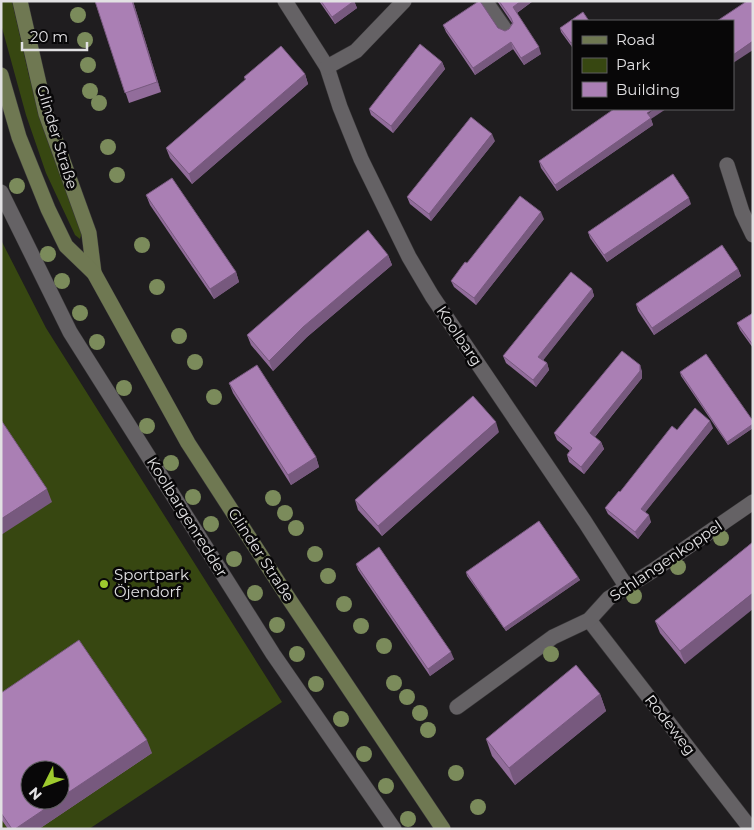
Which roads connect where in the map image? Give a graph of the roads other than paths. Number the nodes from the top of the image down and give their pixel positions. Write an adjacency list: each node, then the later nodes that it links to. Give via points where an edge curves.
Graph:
1 (20, 1): 11 (main road, Glinder Straße, via 46,114 89,233)
2 (285, 1): 6 (street, Koolbarg)
3 (404, 1): 6 (street, via 356,51)
4 (487, 1): 5 (lane)
5 (507, 30)
6 (327, 67): 13 (street, Koolbarg, via 361,160 409,257)
7 (1, 76): 11 (main road, Glinder Straße, via 20,137 48,208 66,246)
8 (727, 165): 10 (street)
9 (1, 192): 16 (street, Koolbargenredder, via 70,332 273,654)
10 (753, 235)
11 (94, 273): 17 (main road, Glinder Straße, via 188,443)
12 (753, 502): 13 (street, Schlangenkoppel)
13 (626, 586): 14 (street, Schlangenkoppel, via 609,598)
14 (589, 620): 15 (street, Schlangenkoppel, via 553,637); 18 (street, Rodeweg)
15 (457, 707)
16 (394, 829)
17 (443, 829)
18 (751, 829)

